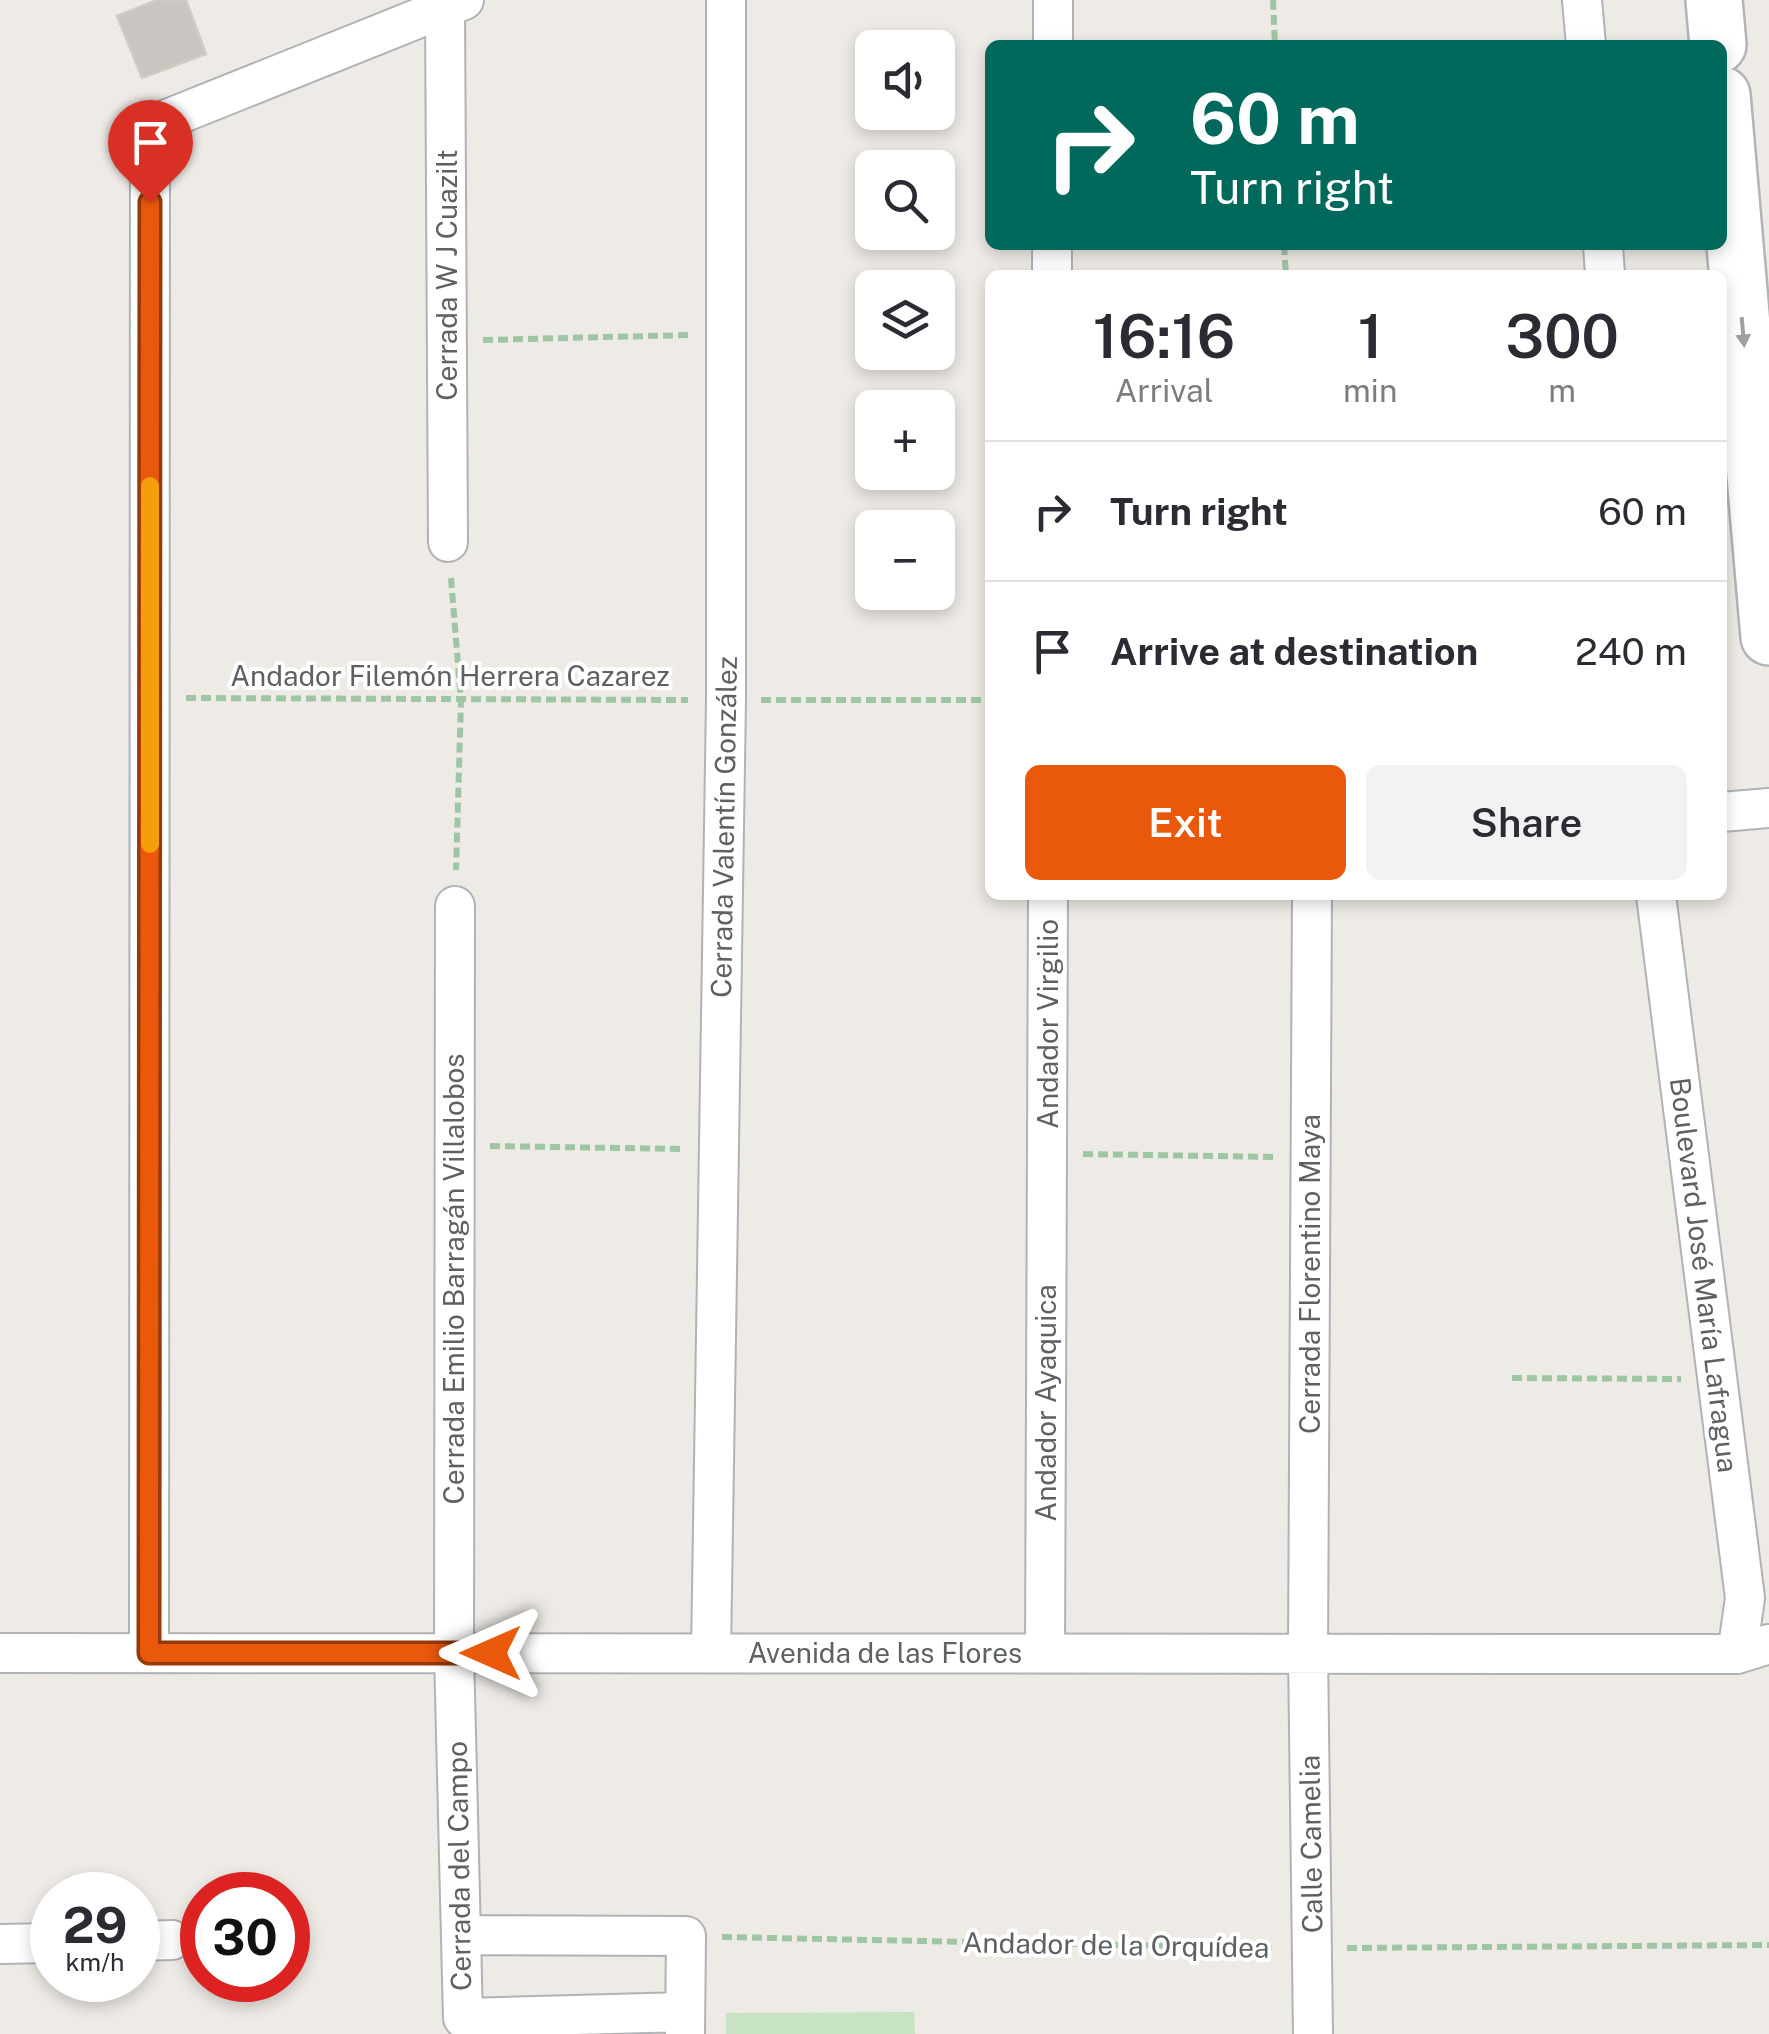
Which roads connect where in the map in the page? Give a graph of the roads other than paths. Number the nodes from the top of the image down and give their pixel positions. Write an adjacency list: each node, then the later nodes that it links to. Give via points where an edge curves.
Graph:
1 (726, 0): 23 (street, Cerrada Valentín González, via 726,700)
2 (1053, 0): 6 (street)
3 (1582, 0): 7 (street)
4 (1714, 0): 8 (main road)
5 (455, 4): 10 (street, Cerrada W J Cuazilt); 21 (street, via 150,126)
6 (1052, 40)
7 (1586, 40)
8 (1718, 40)
9 (1727, 154): 11 (main road, one-way to 11)
10 (448, 542)
11 (1769, 637)
12 (1769, 808): 13 (street)
13 (1727, 812)
14 (1048, 900): 18 (street, Andador Virgilio)
15 (1312, 900): 24 (street, Cerrada Florentino Maya)
16 (1657, 900): 19 (street, Boulevard José María Lafragua)
17 (455, 906): 22 (street, Cerrada Emilio Barragán Villalobos)
18 (1047, 1153): 25 (street, Andador Ayaquica)
19 (1753, 1649): 24 (street, Avenida de las Flores)
20 (0, 1653): 21 (street, Avenida de las Flores)
21 (149, 1653): 22 (street, Avenida de las Flores)
22 (454, 1653): 23 (street, Avenida de las Flores); 26 (street, Cerrada del Campo)
23 (711, 1653): 25 (street, Avenida de las Flores)
24 (1308, 1653): 25 (street, Avenida de las Flores); 30 (street, Calle Camelia)
25 (1045, 1654)
26 (464, 1935): 29 (street, Cerrada del Campo, via 463,2018); 29 (street, via 686,1936)
27 (30, 1943): 28 (street)
28 (0, 1944)
29 (685, 2023)
30 (1313, 2034)

